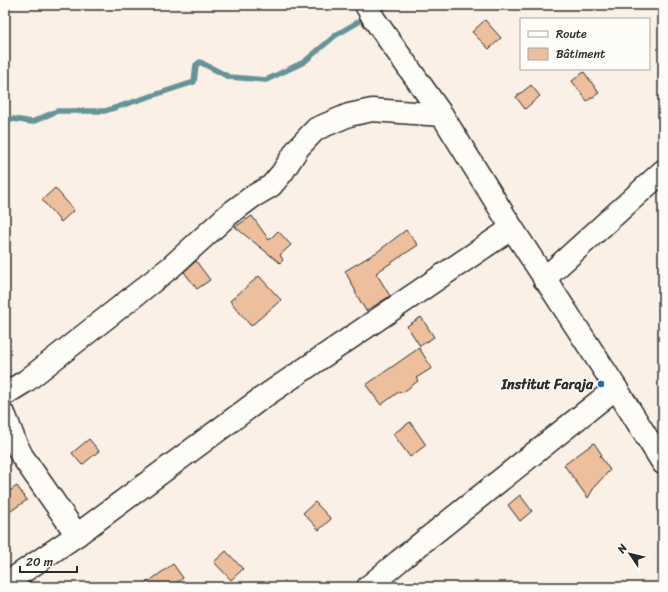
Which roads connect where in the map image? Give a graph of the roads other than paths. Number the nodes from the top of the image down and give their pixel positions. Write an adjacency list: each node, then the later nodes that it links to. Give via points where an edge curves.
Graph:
1 (370, 11): 2 (main road)
2 (442, 115): 4 (main road); 7 (main road, via 372,110 316,129 298,148 282,174 271,186 228,215 171,267 26,381)
3 (663, 171): 5 (main road)
4 (512, 228): 5 (main road); 10 (main road, via 259,400)
5 (544, 279): 6 (main road)
6 (616, 388): 9 (main road); 12 (main road)
7 (5, 394)
8 (5, 416): 10 (main road, via 22,456)
9 (663, 463)
10 (77, 535): 11 (main road)
11 (5, 584)
12 (368, 587)

